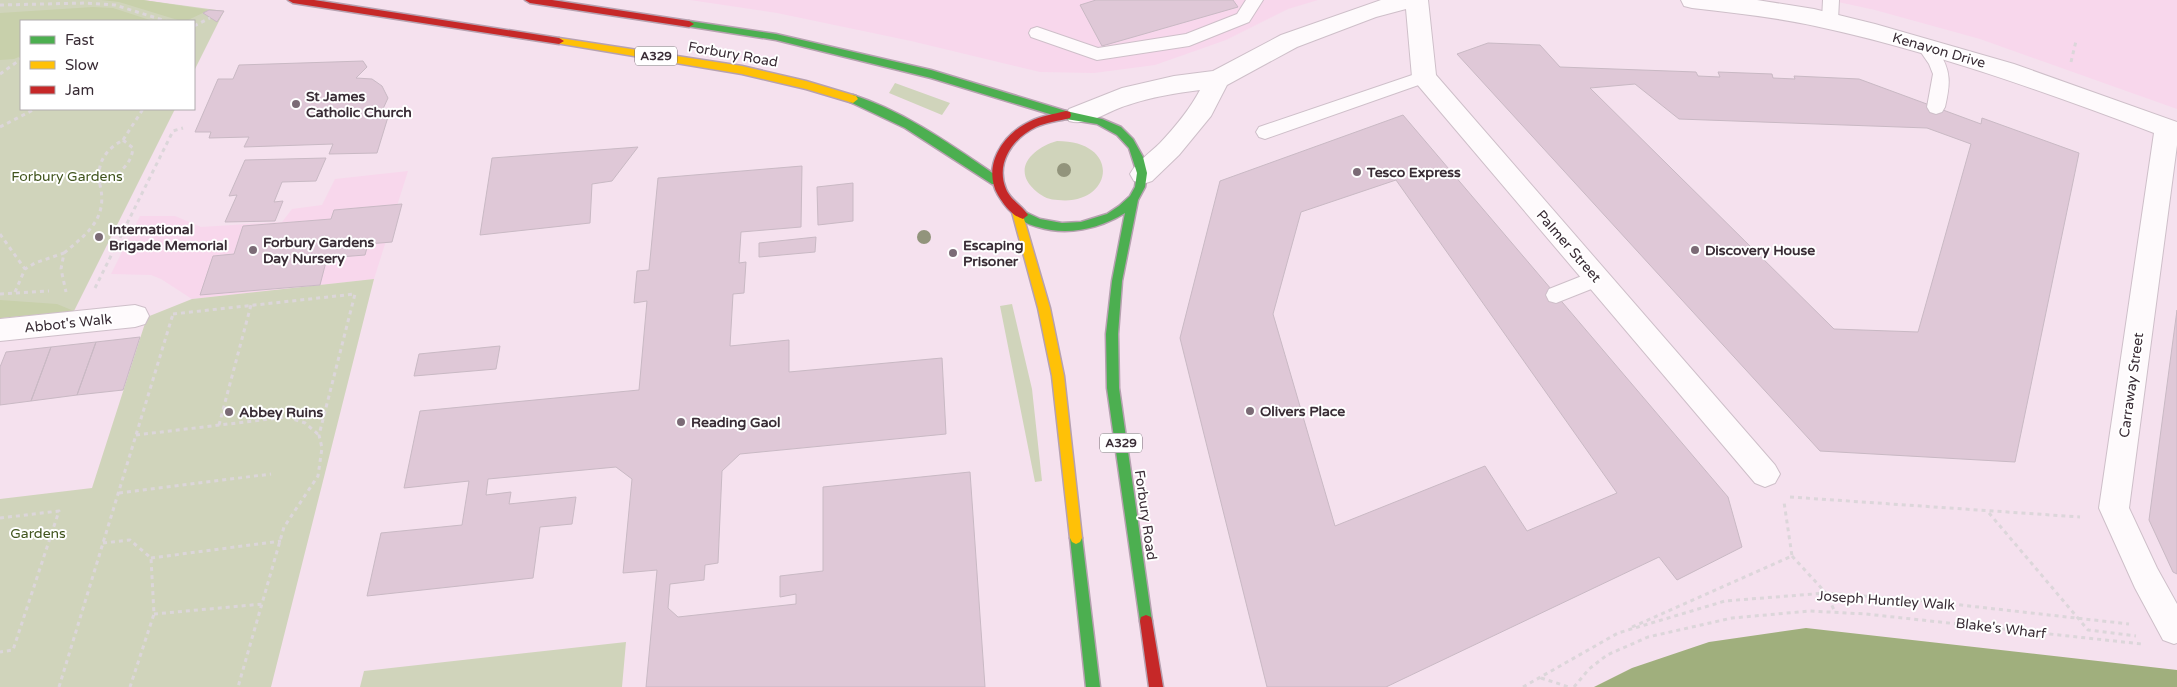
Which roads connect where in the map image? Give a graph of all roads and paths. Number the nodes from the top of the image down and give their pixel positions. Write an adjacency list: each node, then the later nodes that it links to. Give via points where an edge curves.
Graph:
1 (293, 0): 29 (main road, Forbury Road / A329, via 742,70 810,85 908,124)
2 (530, 0): 7 (main road, Forbury Road)
3 (1255, 0): 13 (lane, via 1243,18 1189,40 1097,54)
4 (1411, 0): 18 (street, via 1289,40)
5 (1417, 0): 17 (street)
6 (1692, 0): 9 (street, Kenavon Drive, via 1774,10)
7 (578, 3): 22 (main road, Forbury Road, via 776,37 931,74)
8 (0, 5): 11 (path, via 116,5)
9 (1830, 10): 14 (street, Kenavon Drive)
10 (210, 18): 12 (path)
11 (163, 20)
12 (195, 26)
13 (1037, 33)
14 (1924, 44): 19 (lane, via 1938,63 1943,77); 25 (street, Kenavon Drive, via 2064,89)
15 (20, 60): 16 (path)
16 (0, 74)
17 (1424, 77): 26 (lane); 36 (street, Palmer Street)
18 (1218, 79): 22 (street, via 1122,97); 28 (street, via 1202,110)
19 (1936, 107)
20 (33, 110): 23 (path)
21 (142, 110): 27 (path)
22 (1072, 115): 28 (main road, via 1097,119 1130,138 1142,159); 29 (main road, via 1046,118 1014,134 1003,147 997,163)
23 (0, 127)
24 (183, 128): 42 (path, via 173,131)
25 (2172, 130): 52 (street, Carraway Street, via 2114,508)
26 (1265, 132)
27 (123, 140): 30 (path, via 101,157); 30 (path, via 133,148 130,162)
28 (1143, 174): 31 (main road)
29 (996, 181): 32 (main road)
30 (99, 184): 34 (path, via 103,195 102,209 90,228)
31 (1133, 199): 32 (main road, via 1103,222 1083,227 1050,227); 72 (main road, Forbury Road / A329, via 1117,280 1112,334 1113,388)
32 (1016, 212): 71 (main road, via 1044,308 1058,376)
33 (0, 234): 35 (path)
34 (64, 253): 35 (path); 38 (path, via 61,269)
35 (25, 269): 37 (path)
36 (1597, 278): 39 (lane); 48 (street, Palmer Street)
37 (15, 292)
38 (66, 292)
39 (1556, 295)
40 (251, 305): 44 (path); 45 (path, via 173,314); 46 (path, via 355,294)
41 (135, 316): 42 (street, Abbot's Walk)
42 (78, 322): 43 (street, Abbot's Walk)
43 (0, 330)
44 (219, 425): 45 (path); 46 (path, via 287,417 305,423)
45 (136, 435): 49 (path)
46 (319, 435): 53 (path, via 322,448 318,476 284,527)
47 (271, 474): 49 (path)
48 (1765, 474)
49 (119, 494): 54 (path)
50 (1989, 512): 52 (path); 55 (path, via 1783,497); 61 (path)
51 (0, 518): 66 (path, via 59,511 13,650)
52 (2119, 519): 62 (street, Carraway Street)
53 (281, 541): 56 (path); 58 (path)
54 (103, 543): 56 (path, via 130,540); 68 (path)
55 (1792, 556): 57 (path); 63 (path)
56 (151, 558): 60 (path)
57 (1826, 593): 59 (path); 61 (path, Joseph Huntley Walk); 63 (path, Joseph Huntley Walk, via 1725,601)
58 (263, 604): 60 (path); 70 (path)
59 (1836, 612): 65 (path, Blake's Wharf); 75 (path, Blake's Wharf, via 1732,618 1648,637 1607,655)
60 (154, 614): 69 (path)
61 (2079, 618): 62 (path, Joseph Huntley Walk); 64 (path, via 2088,630)
62 (2174, 629)
63 (1618, 633): 67 (path, Joseph Huntley Walk)
64 (2138, 636)
65 (2148, 645)
66 (0, 652)
67 (1540, 678): 73 (path, Joseph Huntley Walk); 74 (path)
68 (59, 687)
69 (130, 687)
70 (238, 687)
71 (1093, 687)
72 (1156, 687)
73 (1523, 687)
74 (1569, 687)
75 (1574, 687)

